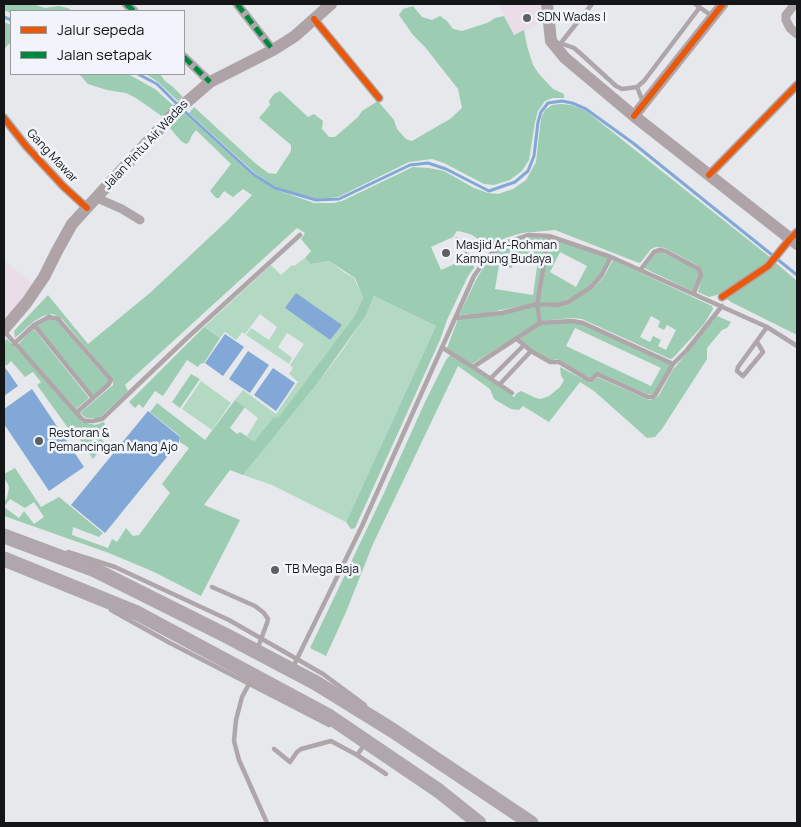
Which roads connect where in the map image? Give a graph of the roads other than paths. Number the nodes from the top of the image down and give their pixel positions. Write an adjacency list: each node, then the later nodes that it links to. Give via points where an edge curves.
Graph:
1 (237, 4): 13 (street)
2 (331, 4): 10 (main road, Jalan Pintu Air Wadas)
3 (547, 4): 12 (main road, via 551,41)
4 (592, 4): 12 (lane)
5 (695, 4): 8 (lane)
6 (723, 4): 9 (street)
7 (795, 4): 11 (street, via 786,20)
8 (700, 7): 9 (lane); 17 (lane)
9 (713, 17): 21 (street)
10 (314, 19): 13 (main road, Jalan Pintu Air Wadas); 19 (street)
11 (797, 34)
12 (558, 46): 18 (lane, via 574,48 612,84); 20 (main road, via 588,80)
13 (273, 50): 15 (main road, Jalan Pintu Air Wadas)
14 (185, 59): 15 (street)
15 (210, 82): 25 (main road, Jalan Pintu Air Wadas, via 180,107)
16 (797, 85): 24 (street)
17 (637, 87): 18 (lane); 21 (lane)
18 (622, 89): 20 (lane)
19 (379, 98)
20 (616, 101): 22 (main road)
21 (644, 104): 22 (street)
22 (634, 116): 24 (main road)
23 (4, 118): 26 (street, Gang Mawar, via 26,146)
24 (708, 175): 30 (main road)
25 (97, 198): 26 (main road, Jalan Pintu Air Wadas); 27 (street)
26 (87, 208): 43 (main road, Jalan Pintu Air Wadas, via 72,224 40,283)
27 (140, 220)
28 (300, 235): 57 (lane, via 102,419 85,421)
29 (550, 236): 32 (lane); 33 (lane, via 529,234 508,242 489,255); 38 (lane)
30 (795, 238): 37 (street, via 770,263)
31 (457, 239): 33 (lane, via 464,253)
32 (612, 257): 34 (lane); 38 (lane, via 591,287 557,305)
33 (482, 265): 39 (lane)
34 (641, 269): 35 (lane); 35 (lane, via 654,252 665,251 700,271)
35 (694, 293): 36 (lane)
36 (709, 300): 37 (lane); 37 (lane)
37 (722, 301): 42 (lane); 51 (lane)
38 (537, 304): 39 (lane, via 502,313); 40 (lane)
39 (456, 318): 49 (lane)
40 (540, 323): 44 (lane); 51 (lane, via 563,320 583,323)
41 (34, 325): 46 (lane); 56 (lane); 56 (lane, via 49,317 58,320 111,380)
42 (767, 327): 45 (lane); 48 (lane)
43 (4, 330): 46 (lane)
44 (516, 339): 47 (lane); 52 (lane)
45 (757, 342): 45 (lane, via 763,352 743,376 737,371 738,367)
46 (14, 344): 57 (lane)
47 (524, 345): 50 (lane); 53 (lane)
48 (797, 346)
49 (443, 348): 52 (lane); 62 (lane, via 362,526)
50 (531, 351): 51 (lane, via 550,362 559,362 589,380 596,374 652,397); 54 (lane)
51 (673, 364)
52 (473, 367): 53 (lane)
53 (491, 378): 54 (lane)
54 (500, 384): 55 (lane)
55 (512, 393)
56 (92, 398): 57 (lane)
57 (76, 412)
58 (4, 536): 61 (main road, via 95,570)
59 (4, 559): 63 (main road, via 137,612)
60 (212, 588): 61 (lane, via 264,612 268,619)
61 (260, 645): 62 (main road)
62 (294, 664): 64 (lane, via 323,674); 67 (main road)
63 (252, 679): 66 (lane); 72 (main road, via 327,715); 74 (lane, via 242,696 234,741)
64 (368, 707)
65 (375, 712): 67 (lane)
66 (332, 726)
67 (392, 730): 76 (main road)
68 (340, 731): 69 (lane)
69 (365, 744): 71 (lane); 72 (lane)
70 (274, 749): 71 (lane, via 290,762 301,748 331,741)
71 (357, 756): 73 (lane)
72 (390, 757): 75 (main road)
73 (386, 774)
74 (267, 823)
75 (479, 823)
76 (531, 823)

